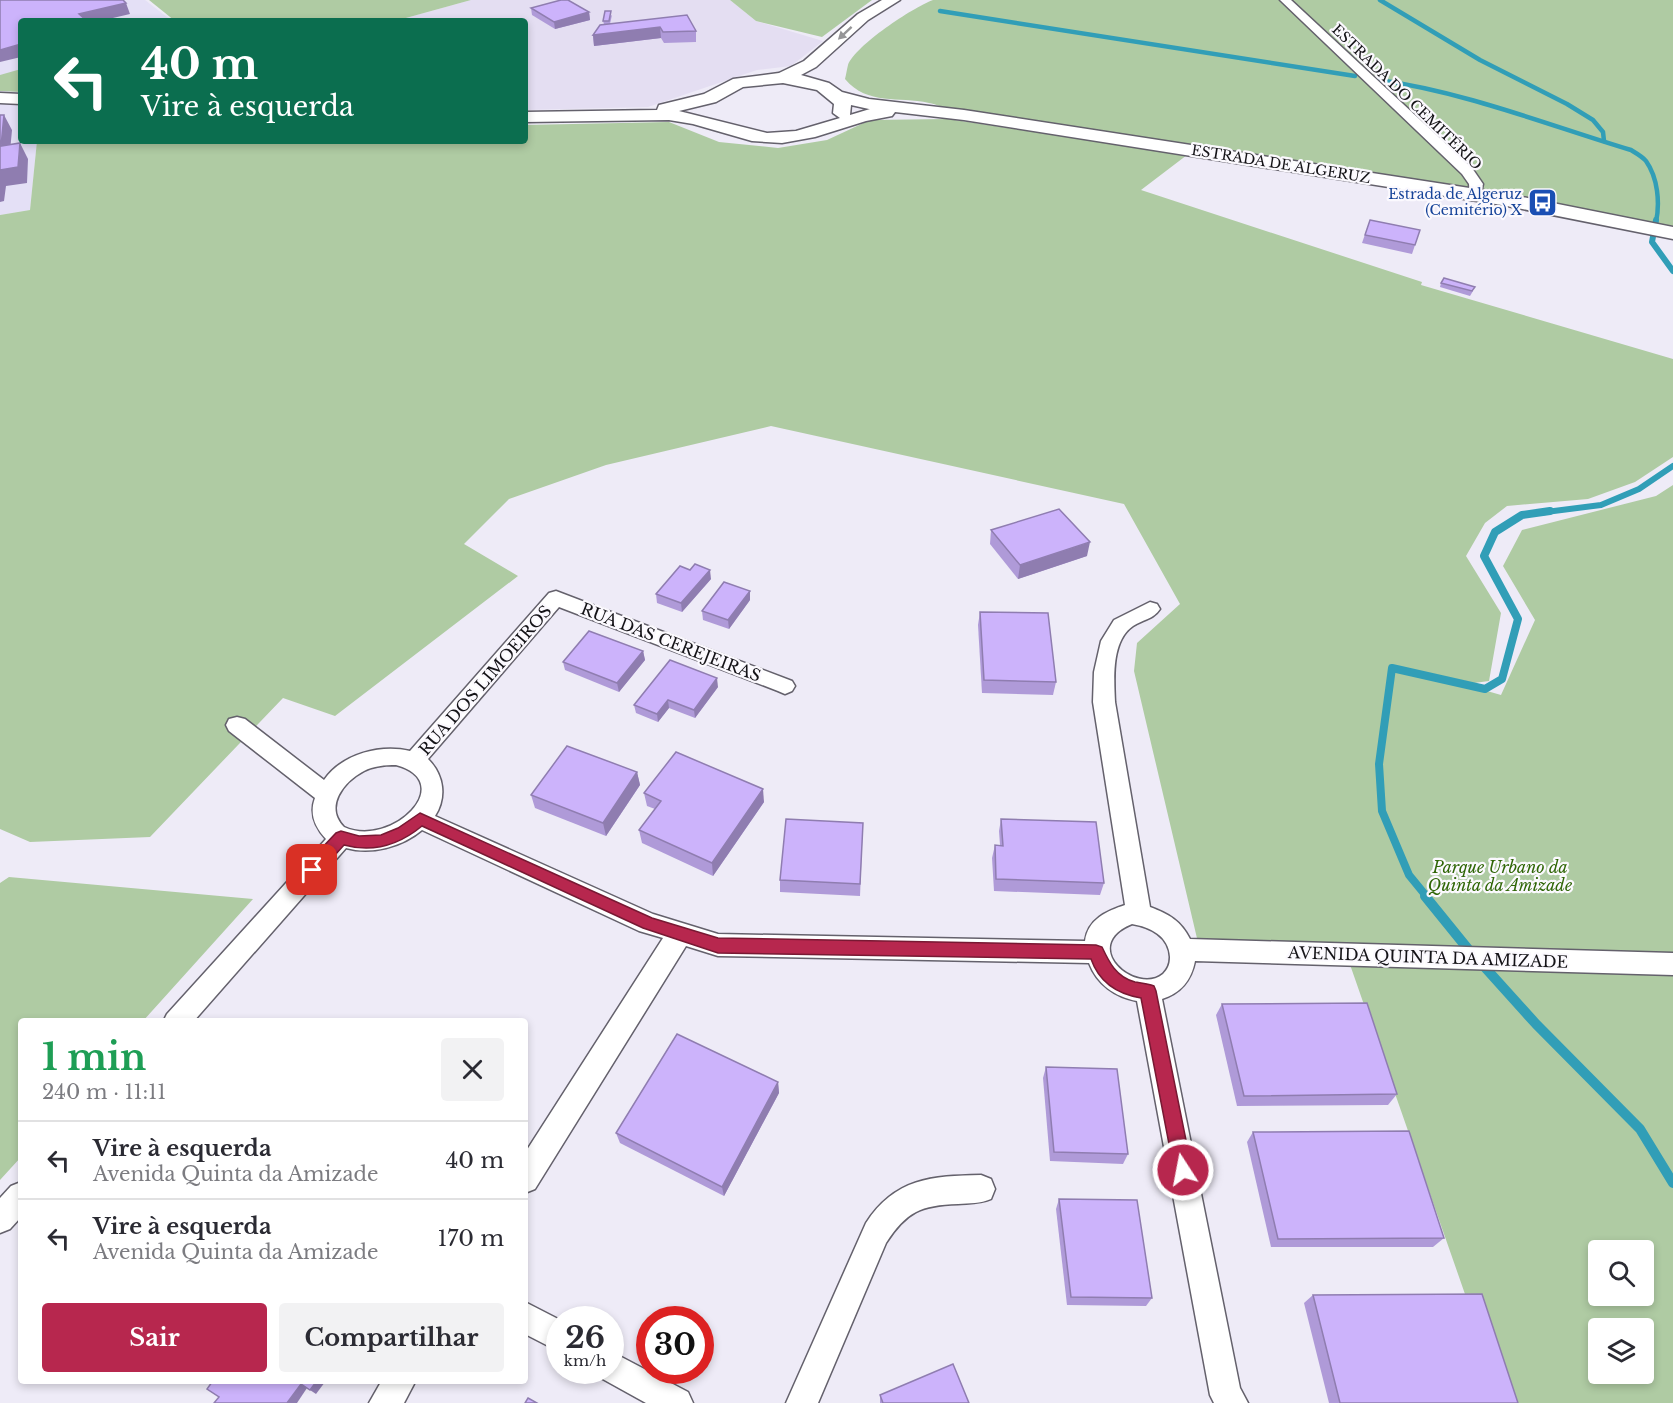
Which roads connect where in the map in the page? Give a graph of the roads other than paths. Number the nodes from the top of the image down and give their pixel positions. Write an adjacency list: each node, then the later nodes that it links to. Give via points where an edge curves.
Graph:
1 (1285, 0): 15 (street, ESTRADA DO CEMITÉRIO, via 1467,171 1476,184)
2 (898, 2): 3 (main road, one-way to 3, via 863,17 810,64); 4 (main road, via 835,59 829,69)
3 (780, 79): 4 (main road, ESTRADA DE ALGERUZ, via 800,80); 5 (main road, ESTRADA DE ALGERUZ, via 739,83)
4 (835, 94): 10 (main road, ESTRADA DE ALGERUZ, via 869,104); 14 (main road, via 843,103 843,111)
5 (711, 97): 11 (main road, ESTRADA DE ALGERUZ); 13 (main road, via 705,106 707,116)
6 (0, 98): 7 (main road)
7 (18, 99)
8 (0, 103): 9 (main road)
9 (18, 103)
10 (924, 110): 14 (main road, ESTRADA DE ALGERUZ, via 880,113); 15 (main road, ESTRADA DE ALGERUZ)
11 (629, 114): 12 (main road, ESTRADA DE ALGERUZ); 13 (main road, ESTRADA DE ALGERUZ, via 680,116)
12 (528, 117)
13 (716, 125): 14 (main road, ESTRADA DE ALGERUZ, via 745,136 773,138 802,136)
14 (832, 125)
15 (1475, 194): 16 (main road, ESTRADA DE ALGERUZ)
16 (1660, 230)
17 (556, 598): 19 (street, RUA DAS CEREJEIRAS); 21 (street, RUA DOS LIMOEIROS)
18 (1150, 609): 25 (street, via 1121,625 1110,646 1103,674 1104,702)
19 (785, 686)
20 (237, 725): 22 (street)
21 (414, 761): 22 (street, via 396,756 375,758 346,772); 23 (street, via 427,771 433,786 430,802)
22 (326, 794): 24 (street, via 323,811 328,827)
23 (420, 819): 24 (street, via 403,833 381,841 359,843); 26 (street, via 648,923)
24 (341, 838): 31 (street)
25 (1139, 915): 27 (street, via 1164,924); 28 (street, via 1116,917 1103,925 1096,938)
26 (680, 933): 28 (street, via 718,945); 32 (street)
27 (1183, 950): 29 (street, AVENIDA QUINTA DA AMIZADE); 30 (street, via 1183,966 1177,979)
28 (1096, 952): 30 (street, via 1102,967 1114,980)
29 (1673, 964)
30 (1148, 991): 43 (street, via 1226,1395)
31 (180, 1018)
32 (528, 1174)
33 (981, 1189): 42 (street, via 923,1192 887,1216)
34 (18, 1199): 35 (street)
35 (0, 1219)
36 (528, 1319): 37 (street)
37 (546, 1329)
38 (624, 1373): 41 (street)
39 (398, 1384): 40 (street)
40 (386, 1403)
41 (677, 1403)
42 (802, 1403)
43 (1232, 1403)

